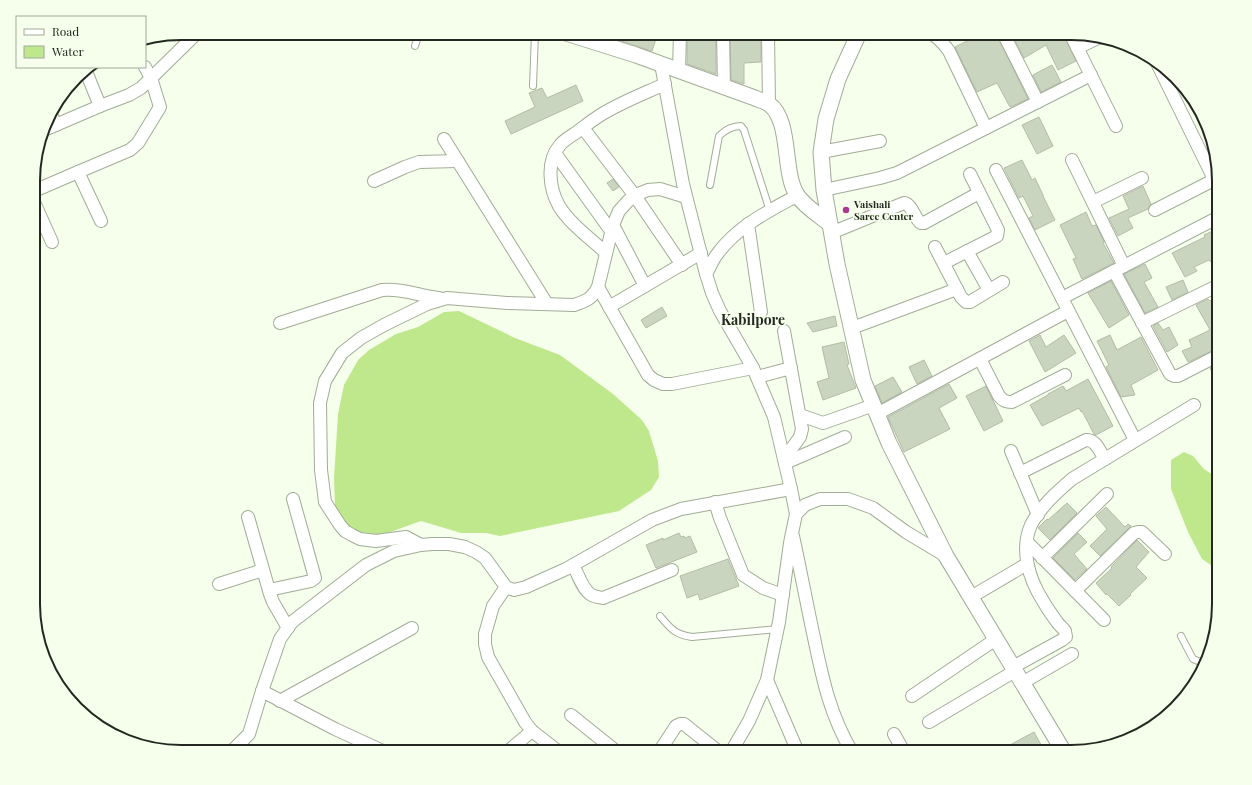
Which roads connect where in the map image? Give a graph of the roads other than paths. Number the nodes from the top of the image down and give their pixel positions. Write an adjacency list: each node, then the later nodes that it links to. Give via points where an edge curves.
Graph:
1 (190, 40): 21 (street)
2 (417, 40): 13 (lane)
3 (535, 40): 23 (lane)
4 (598, 40): 15 (street)
5 (680, 40): 17 (street)
6 (723, 40): 24 (street)
7 (768, 40): 26 (street)
8 (855, 40): 36 (street, via 838,79 826,119)
9 (939, 40): 33 (street, via 949,51)
10 (1007, 40): 25 (street)
11 (1074, 40): 14 (street)
12 (1091, 41): 14 (street)
13 (415, 46)
14 (1078, 48): 20 (street)
15 (661, 64): 17 (street); 22 (street)
16 (146, 68): 21 (street)
17 (679, 71): 24 (street)
18 (88, 75): 27 (street)
19 (1163, 75): 38 (street)
20 (1091, 76): 25 (street); 30 (street)
21 (151, 78): 27 (street, via 129,95); 42 (street, via 160,107 138,143 130,150)
22 (665, 84): 32 (street, via 598,116); 52 (street)
23 (533, 86)
24 (724, 87): 26 (street)
25 (1038, 102): 33 (street)
26 (769, 105): 50 (street, via 778,116 782,128 792,184)
27 (100, 106): 29 (street)
28 (54, 121): 29 (street)
29 (56, 126): 31 (street)
30 (1116, 126)
31 (51, 128)
32 (583, 128): 37 (street, via 560,144); 51 (street)
33 (986, 128): 48 (street, via 897,173)
34 (444, 139): 40 (street)
35 (880, 141): 36 (street)
36 (821, 152): 48 (street)
37 (555, 153): 60 (street); 65 (street, via 550,177 559,206 573,223)
38 (1210, 159): 54 (street, via 1212,180)
39 (1072, 160): 53 (street)
40 (458, 161): 45 (street, via 419,162); 79 (street)
41 (996, 170): 78 (street)
42 (78, 172): 47 (street); 57 (street)
43 (970, 174): 49 (street)
44 (1142, 178): 53 (street)
45 (374, 180)
46 (710, 185): 55 (lane, via 719,136 735,126 741,126)
47 (40, 188)
48 (824, 190): 61 (street)
49 (979, 193): 61 (street, via 924,223 920,223 909,205 904,203); 64 (street, via 998,233 997,236)
50 (798, 195): 55 (street); 61 (street)
51 (634, 196): 52 (street, via 648,190 660,189); 60 (street, via 619,211); 68 (street)
52 (686, 197): 66 (street)
53 (1093, 202): 69 (street)
54 (1155, 210)
55 (770, 211): 59 (street)
56 (40, 215): 62 (street)
57 (102, 221)
58 (1212, 221): 69 (street)
59 (748, 224): 70 (street, via 718,253); 82 (street)
60 (612, 228): 65 (street); 72 (street)
61 (831, 228): 85 (street)
62 (52, 242)
63 (935, 247): 67 (street)
64 (967, 251): 67 (street); 76 (street)
65 (606, 253): 73 (street)
66 (701, 253): 68 (street); 70 (street)
67 (944, 263): 75 (street)
68 (682, 265): 72 (street)
69 (1119, 269): 78 (street); 84 (street)
70 (706, 274): 90 (street, via 720,310)
71 (1003, 282): 76 (street)
72 (645, 286): 80 (street)
73 (598, 287): 79 (street, via 594,295 574,305); 80 (street)
74 (1212, 288): 84 (street)
75 (957, 289): 76 (street, via 966,302); 85 (street)
76 (989, 290)
77 (447, 298): 79 (street); 83 (street, via 426,297 403,290 382,290); 110 (street, via 417,308 384,324 342,353 325,381 320,403 324,497 340,525 345,531 360,539 376,541 406,537)
78 (1062, 298): 81 (street)
79 (548, 304)
80 (609, 307): 90 (street, via 648,375 654,380 663,384 679,384)
81 (1068, 311): 87 (street); 96 (street)
82 (761, 312)
83 (280, 323)
84 (1142, 323): 88 (street, via 1170,374 1178,376)
85 (852, 328): 93 (street, via 863,380)
86 (784, 331): 89 (street)
87 (980, 359): 91 (street, via 999,396 1007,402 1012,402); 93 (street)
88 (1212, 359)
89 (791, 368): 90 (street); 94 (street)
90 (755, 373): 99 (street, via 774,417)
91 (1065, 376)
92 (1194, 405): 96 (street)
93 (876, 410): 94 (street, via 823,423); 112 (street, via 889,443)
94 (800, 415): 99 (street, via 800,437)
95 (845, 437): 99 (street)
96 (1135, 440): 98 (street)
97 (1011, 452): 100 (street)
98 (1104, 459): 100 (street, via 1094,441 1086,440); 106 (street, via 1072,479)
99 (784, 461): 101 (street)
100 (1020, 473): 106 (street)
101 (791, 489): 104 (street); 105 (street)
102 (1107, 494): 113 (street)
103 (293, 499): 120 (street, via 315,578 311,582)
104 (715, 502): 115 (street, via 681,509 652,520); 122 (street, via 743,575 762,588)
105 (796, 514): 108 (street); 112 (street, via 805,505 820,498 848,499 873,508)
106 (1038, 515): 109 (street, via 1031,525)
107 (248, 516): 116 (street)
108 (792, 530): 122 (street); 151 (street, via 822,679)
109 (1026, 542): 113 (street); 114 (street)
110 (421, 545): 119 (street, via 449,544 476,552 486,558); 126 (street, via 394,551 366,565 292,622)
111 (1164, 554): 121 (street, via 1142,532 1134,533)
112 (946, 556): 123 (street)
113 (1042, 558): 121 (street)
114 (1027, 564): 123 (street); 133 (street, via 1043,601 1065,631 1066,637)
115 (573, 565): 117 (street, via 590,594 603,598); 119 (street, via 526,588 514,590)
116 (263, 570): 118 (street); 120 (street)
117 (672, 570)
118 (219, 584)
119 (506, 587): 140 (street, via 494,606 485,634 485,644 488,657)
120 (269, 590): 126 (street)
121 (1075, 591): 125 (street)
122 (783, 595): 128 (street)
123 (971, 597): 130 (street)
124 (660, 616): 128 (lane, via 674,632 692,637)
125 (1104, 620)
126 (288, 628): 135 (street, via 280,639)
127 (412, 628): 137 (street)
128 (778, 629): 134 (street)
129 (1181, 636): 132 (lane, via 1193,659)
130 (996, 639): 133 (street); 136 (street)
131 (1072, 654): 133 (street)
132 (1199, 662)
133 (1017, 674): 139 (street); 153 (street)
134 (766, 680): 149 (street, via 749,721); 150 (street)
135 (262, 691): 137 (street); 142 (street, via 249,734)
136 (912, 696)
137 (280, 701): 143 (street)
138 (571, 715): 146 (street)
139 (929, 722)
140 (532, 732): 144 (street); 145 (street)
141 (894, 734): 152 (street)
142 (237, 745)
143 (369, 745)
144 (516, 745)
145 (550, 745)
146 (608, 745)
147 (664, 745): 148 (street, via 676,726 684,724)
148 (710, 745)
149 (735, 745)
150 (795, 745)
151 (848, 745)
152 (900, 745)
153 (1060, 745)

